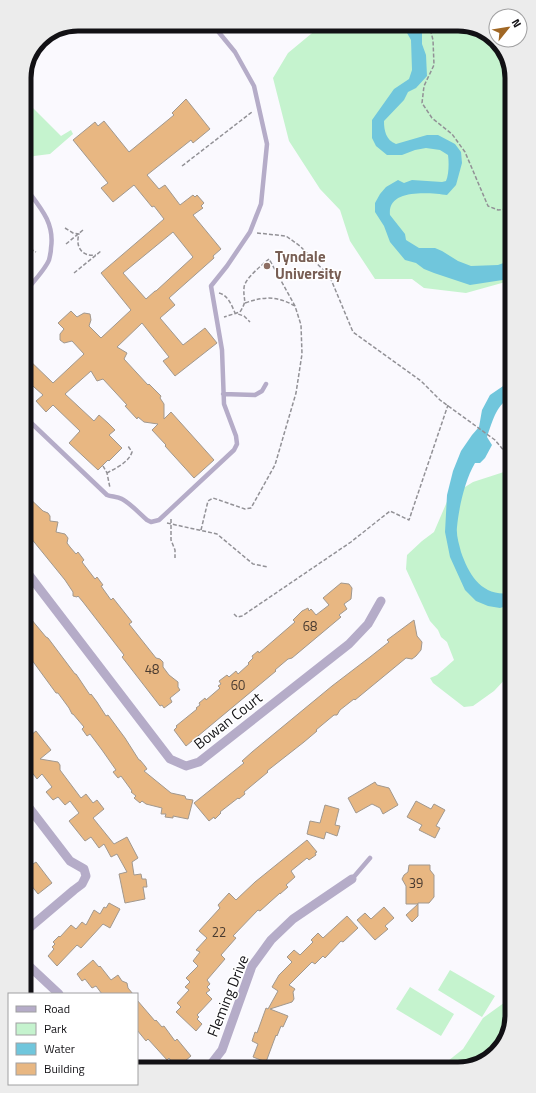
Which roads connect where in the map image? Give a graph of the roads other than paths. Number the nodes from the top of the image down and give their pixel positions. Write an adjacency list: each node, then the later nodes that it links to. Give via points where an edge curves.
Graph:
1 (218, 31): 5 (lane, via 235,52 254,86 267,144 261,204 250,232 211,286 222,350)
2 (31, 195): 3 (lane, via 48,219 52,243 49,260)
3 (31, 284)
4 (266, 384): 5 (lane, via 262,391 255,395)
5 (224, 394): 6 (lane, via 224,404 236,436 237,444 234,450 159,520 151,522 123,499 107,495)
6 (31, 423)
7 (31, 578): 8 (street, Bowan Court, via 170,759 186,766 200,762 349,644 368,624)
8 (381, 601)
9 (31, 810): 12 (street, via 70,860 84,869 86,876 82,884)
10 (370, 858): 11 (lane)
11 (352, 879): 15 (street, Fleming Drive, via 293,919 271,940 252,966 222,1050)
12 (31, 926)
13 (31, 968): 14 (street)
14 (58, 993)
15 (213, 1062)

